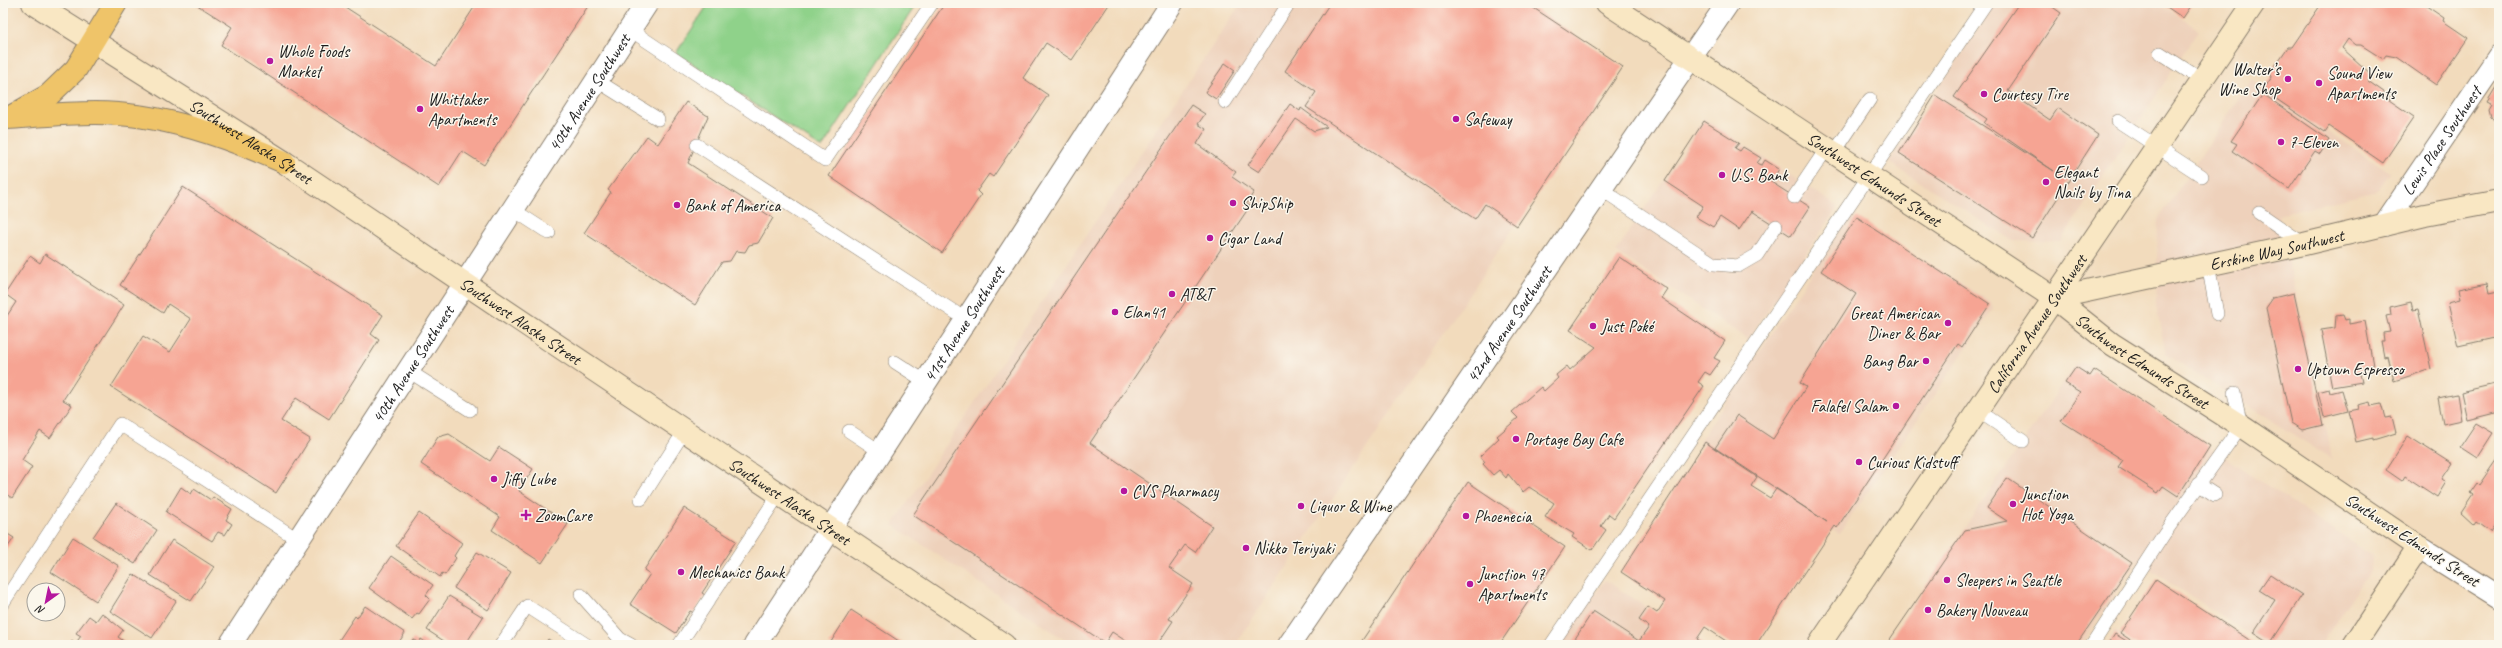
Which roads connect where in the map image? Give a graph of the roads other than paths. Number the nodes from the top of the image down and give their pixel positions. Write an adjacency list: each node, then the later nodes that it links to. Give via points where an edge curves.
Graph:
1 (34, 3): 12 (main road, Southwest Alaska Street)
2 (116, 3): 12 (main road)
3 (647, 3): 11 (street, 40th Avenue Southwest)
4 (932, 3): 11 (lane, via 825,160)
5 (1172, 3): 42 (street, 41st Avenue Southwest)
6 (1289, 3): 19 (lane)
7 (1607, 3): 15 (main road, Southwest Edmunds Street)
8 (1728, 3): 15 (street, 42nd Avenue Southwest)
9 (1986, 3): 28 (lane)
10 (2254, 3): 17 (main road, California Avenue Southwest)
11 (629, 29): 16 (street, 40th Avenue Southwest)
12 (92, 41): 20 (main road, via 76,69 49,95); 26 (main road, Southwest Alaska Street)
13 (2160, 53): 17 (lane)
14 (2499, 56): 34 (street, Lewis Place Southwest)
15 (1691, 58): 25 (main road, Southwest Edmunds Street); 29 (street, 42nd Avenue Southwest)
16 (596, 80): 21 (lane); 32 (street, 40th Avenue Southwest)
17 (2202, 80): 24 (main road, California Avenue Southwest)
18 (1870, 99): 25 (lane)
19 (1225, 102)
20 (5, 119): 26 (main road, via 95,113 136,116 185,126 246,145)
21 (658, 119)
22 (2118, 121): 24 (lane)
23 (697, 144): 42 (lane)
24 (2156, 147): 27 (lane); 40 (main road, California Avenue Southwest)
25 (1830, 150): 28 (main road, Southwest Edmunds Street); 30 (lane)
26 (284, 162): 39 (main road, Southwest Alaska Street)
27 (2202, 176)
28 (1870, 177): 40 (main road, Southwest Edmunds Street); 72 (lane)
29 (1601, 189): 35 (lane, via 1714,264 1738,266 1757,255); 71 (street, 42nd Avenue Southwest)
30 (1794, 197)
31 (2499, 201): 34 (main road, Erskine Way Southwest)
32 (512, 209): 36 (lane); 39 (street, 40th Avenue Southwest)
33 (2259, 213): 37 (lane)
34 (2384, 225): 37 (main road, Erskine Way Southwest)
35 (1776, 226)
36 (549, 233)
37 (2304, 244): 38 (main road, Erskine Way Southwest)
38 (2208, 264): 40 (main road, Erskine Way Southwest); 41 (lane)
39 (463, 284): 44 (street, 40th Avenue Southwest); 50 (main road, Southwest Alaska Street)
40 (2054, 298): 48 (main road, California Avenue Southwest); 49 (main road, Southwest Edmunds Street, via 2112,344)
41 (2217, 314)
42 (967, 320): 45 (street, 41st Avenue Southwest)
43 (895, 362): 45 (lane)
44 (408, 370): 47 (lane); 59 (street, 40th Avenue Southwest)
45 (926, 382): 53 (street, 41st Avenue Southwest)
46 (2234, 393): 49 (lane)
47 (470, 410)
48 (1977, 410): 52 (lane); 73 (main road, California Avenue Southwest)
49 (2241, 426): 54 (lane); 60 (main road, Southwest Edmunds Street)
50 (685, 430): 55 (main road, Southwest Alaska Street); 57 (lane)
51 (849, 431): 53 (lane)
52 (2023, 441)
53 (881, 452): 58 (street, 41st Avenue Southwest)
54 (2198, 484): 56 (lane); 74 (lane)
55 (779, 494): 58 (main road, Southwest Alaska Street); 68 (lane)
56 (2215, 495)
57 (641, 499)
58 (831, 530): 69 (street, 41st Avenue Southwest); 70 (main road, Southwest Alaska Street)
59 (298, 539): 63 (lane, via 120,424); 64 (street, 40th Avenue Southwest)
60 (2419, 547): 62 (street, Southwest Edmunds Street); 75 (main road)
61 (581, 595): 67 (lane, via 620,639)
62 (2499, 597)
63 (3, 604)
64 (230, 645)
65 (501, 645): 66 (lane, via 527,606)
66 (587, 645)
67 (631, 645)
68 (679, 645)
69 (755, 645)
70 (1004, 645)
71 (1289, 645)
72 (1551, 645)
73 (1819, 645)
74 (2092, 645)
75 (2354, 645)

